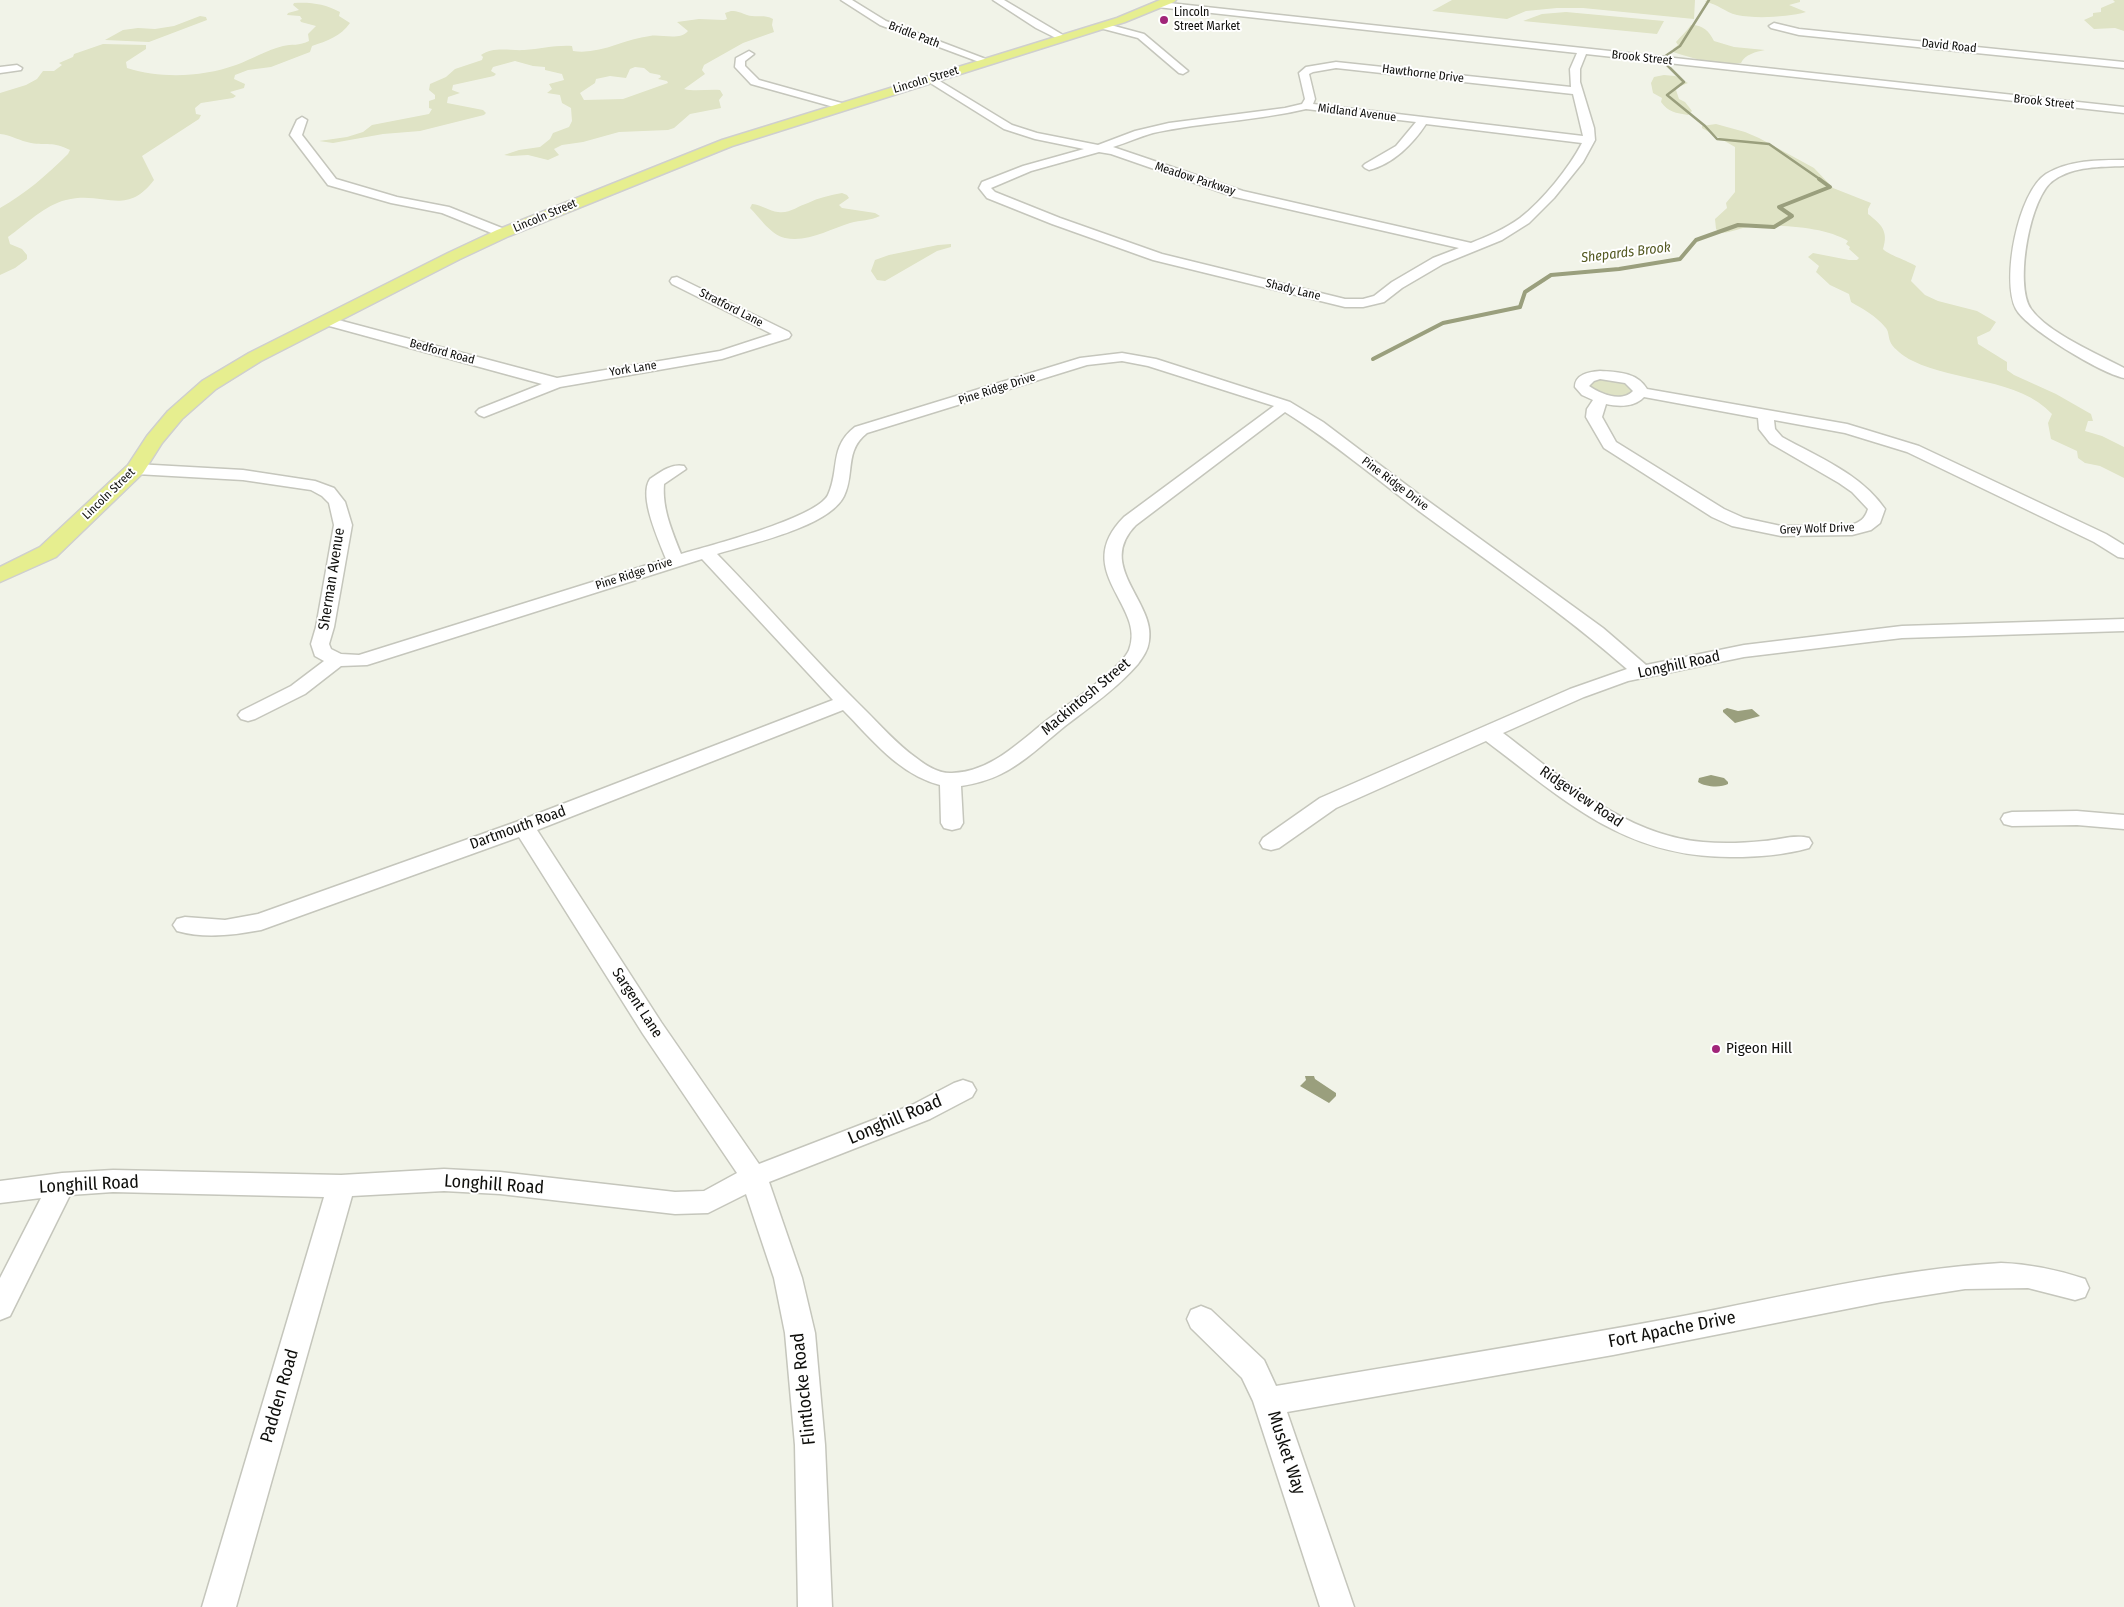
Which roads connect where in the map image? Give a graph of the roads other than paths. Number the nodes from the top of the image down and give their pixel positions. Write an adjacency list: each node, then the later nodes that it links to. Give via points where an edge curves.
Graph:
1 (846, 0): 9 (street, Bridle Path, via 883,23)
2 (998, 0): 6 (street)
3 (1165, 3): 4 (main road, Lincoln Street); 7 (street, Brook Street)
4 (1103, 26): 6 (main road, Lincoln Street); 13 (street, via 1141,36)
5 (1774, 26): 10 (street, David Road, via 1799,32)
6 (1063, 38): 9 (main road, Lincoln Street)
7 (1584, 51): 15 (street, via 1575,69 1574,82); 18 (street, Brook Street)
8 (749, 54): 16 (street, via 740,60 740,67 755,82)
9 (986, 61): 14 (main road, Lincoln Street)
10 (2124, 65)
11 (17, 68): 12 (street)
12 (0, 70)
13 (1183, 71)
14 (929, 79): 16 (main road, Lincoln Street); 22 (street, Meadow Parkway, via 1008,127 1035,136)
15 (1578, 91): 17 (street, Hawthorne Drive, via 1336,65 1304,73 1310,99); 21 (street)
16 (841, 106): 25 (main road, Lincoln Street, via 697,154)
17 (1306, 106): 20 (street, Midland Avenue); 22 (street, Midland Avenue, via 1154,130)
18 (2124, 110)
19 (302, 120): 25 (street, via 296,135 332,182 445,210)
20 (1422, 121): 21 (street, Midland Avenue); 24 (street, via 1406,144)
21 (1589, 140): 26 (street, Shady Lane, via 1579,160 1525,220 1504,234)
22 (1100, 148): 26 (street, Meadow Parkway, via 1239,194); 26 (street, Shady Lane, via 999,179 984,188 991,195 1056,221 1158,257 1354,304 1379,299 1438,261)
23 (2124, 163): 30 (street, via 2074,167 2046,179 2039,187 2020,251 2017,292 2027,314 2053,334)
24 (1369, 166)
25 (503, 233): 28 (main road, Lincoln Street)
26 (1473, 247)
27 (677, 281): 29 (street, Stratford Lane)
28 (327, 321): 32 (street, Bedford Road); 38 (main road, Lincoln Street, via 255,357 209,385 175,415)
29 (784, 335): 32 (street, York Lane, via 722,355)
30 (2117, 365): 31 (street)
31 (2124, 374)
32 (556, 383): 36 (street, York Lane)
33 (1641, 392): 34 (street, via 1630,400); 34 (street, via 1639,386 1616,376 1600,375 1582,382 1582,388 1588,394); 37 (street)
34 (1601, 399): 37 (street, Grey Wolf Drive, via 1594,409 1594,417 1610,445 1718,513 1760,528 1781,531 1852,530 1874,519 1877,509 1869,497 1776,440 1767,431)
35 (1285, 405): 40 (street, Pine Ridge Drive, via 1151,362 1122,357 1085,361 861,430 852,435 846,446 841,479 836,496 829,505 791,525); 46 (street, Pine Ridge Drive, via 1317,425 1596,632); 50 (street, Mackintosh Street, via 1130,521 1116,538 1113,547 1115,570 1134,611 1141,637 1139,649 1133,657 1108,682 997,768 970,778)
36 (484, 412)
37 (1766, 415): 41 (street, via 1847,429 1913,448)
38 (136, 468): 43 (main road, Lincoln Street, via 48,552); 45 (street, Sherman Avenue, via 243,475 308,484 328,492 338,502 342,526 320,644 322,652)
39 (678, 469): 42 (street, via 656,482 654,493)
40 (705, 552): 42 (street, Pine Ridge Drive); 47 (street, Mackintosh Street)
41 (2124, 553)
42 (674, 561): 45 (street, Pine Ridge Drive, via 360,661)
43 (0, 575)
44 (2124, 625): 46 (street, Longhill Road, via 1902,632 1744,651)
45 (337, 660): 48 (street, via 298,690)
46 (1642, 672): 49 (street, Longhill Road, via 1577,693)
47 (845, 702): 50 (street, Mackintosh Street, via 912,765); 54 (street, Dartmouth Road)
48 (248, 715)
49 (1488, 732): 55 (street, Longhill Road, via 1328,803); 56 (street, Ridgeview Road, via 1586,804 1648,837 1678,845 1710,848)
50 (950, 780): 53 (street)
51 (2012, 819): 52 (street, via 2077,818)
52 (2124, 822)
53 (952, 823)
54 (524, 827): 57 (street, Dartmouth Road, via 261,922 225,928); 59 (street, Sargent Lane, via 652,1028)
55 (1271, 843)
56 (1801, 843)
57 (184, 925)
58 (963, 1090): 59 (street, Longhill Road, via 921,1112)
59 (754, 1177): 61 (street, Longhill Road, via 708,1202 675,1203 500,1183 444,1180); 68 (street, Flintlocke Road, via 788,1278 800,1333 810,1446)
60 (62, 1184): 61 (street, Longhill Road, via 114,1181); 62 (street, Longhill Road); 64 (street)
61 (340, 1186): 67 (street, Padden Road)
62 (0, 1192)
63 (2075, 1288): 66 (street, Fort Apache Drive, via 2028,1276 1965,1277)
64 (0, 1307)
65 (1201, 1320): 66 (street, Musket Way, via 1253,1369)
66 (1268, 1401): 69 (street, Musket Way)
67 (219, 1607)
68 (815, 1607)
69 (1337, 1607)

